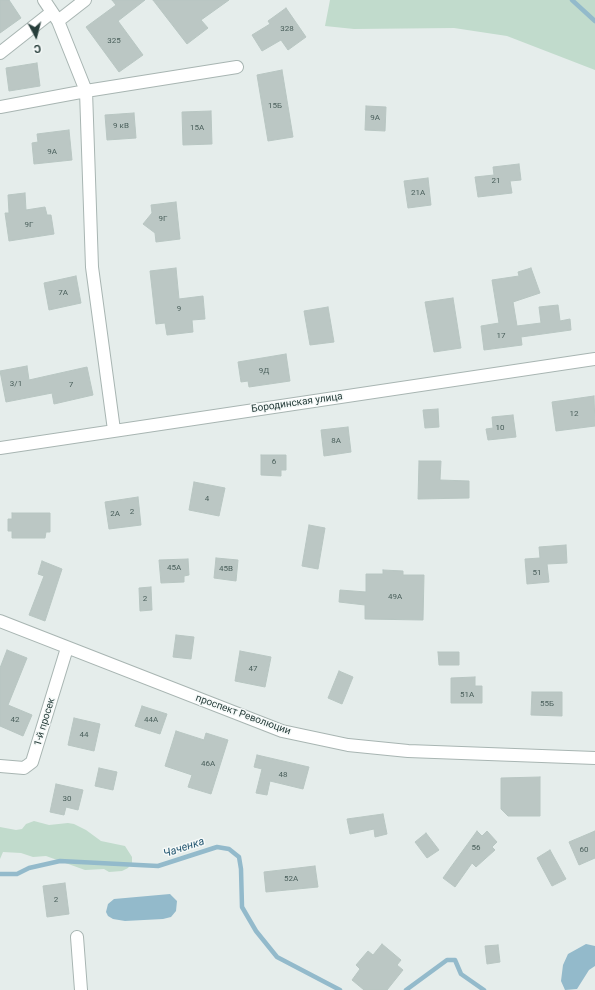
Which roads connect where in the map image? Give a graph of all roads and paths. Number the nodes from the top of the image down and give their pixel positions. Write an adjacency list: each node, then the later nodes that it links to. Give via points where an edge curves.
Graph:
1 (44, 0): 3 (street)
2 (85, 0): 3 (street)
3 (55, 16): 4 (street); 6 (street)
4 (0, 53)
5 (237, 67): 6 (street)
6 (86, 91): 7 (street); 9 (street, via 92,267)
7 (0, 107)
8 (595, 360): 9 (street, Бородинская улица)
9 (114, 430): 10 (street, Бородинская улица)
10 (0, 448)
11 (0, 622): 12 (street, проспект Революции)
12 (67, 648): 13 (street, проспект Революции, via 282,731 348,745); 14 (street, 1-й просек, via 32,762 24,768)
13 (595, 758)
14 (0, 766)
15 (77, 937): 16 (street)
16 (81, 990)

